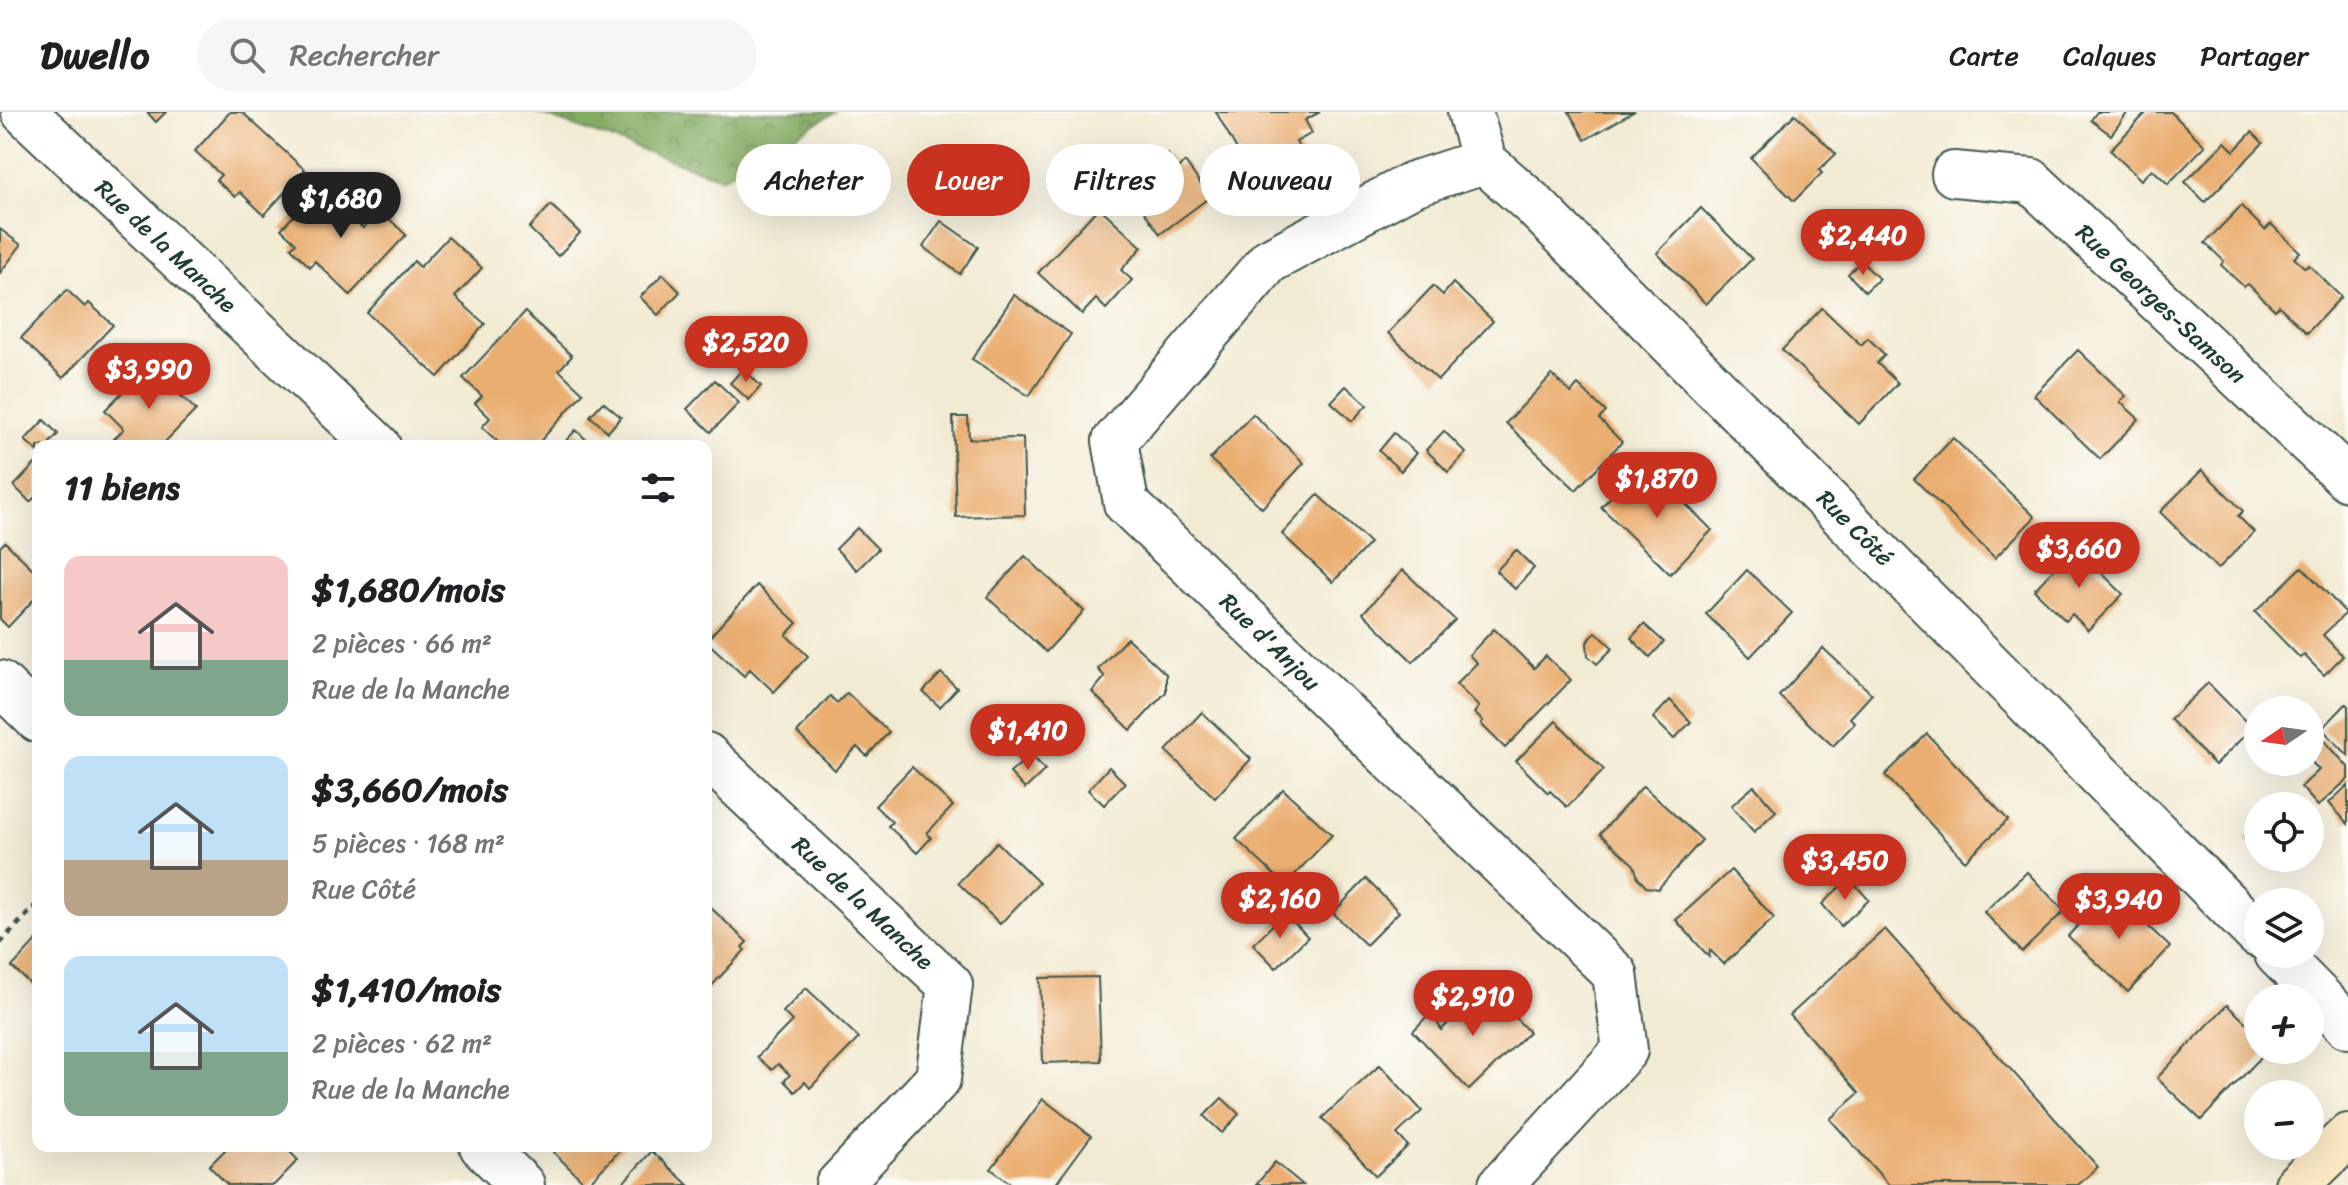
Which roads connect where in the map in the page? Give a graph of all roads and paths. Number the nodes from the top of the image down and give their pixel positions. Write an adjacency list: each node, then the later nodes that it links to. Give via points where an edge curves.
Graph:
1 (24, 112): 5 (street, Rue de la Manche)
2 (1470, 112): 3 (street)
3 (1484, 161): 11 (street, Rue Côté, via 1534,205); 19 (street, Rue d'Anjou, via 1413,184 1269,261 1115,441 1126,503 1615,974 1625,1050)
4 (1954, 174): 6 (street, Rue Georges-Samson, via 2031,181)
5 (372, 440)
6 (2348, 479)
7 (0, 683): 8 (street)
8 (32, 714)
9 (712, 761): 18 (street, Rue de la Manche, via 950,985 938,1079)
10 (32, 909): 12 (path)
11 (2244, 921)
12 (0, 943)
13 (2291, 968): 14 (street)
14 (2348, 1026)
15 (2348, 1136): 20 (main road)
16 (488, 1152): 17 (street)
17 (522, 1185)
18 (838, 1185)
19 (1501, 1185)
20 (2297, 1185)

